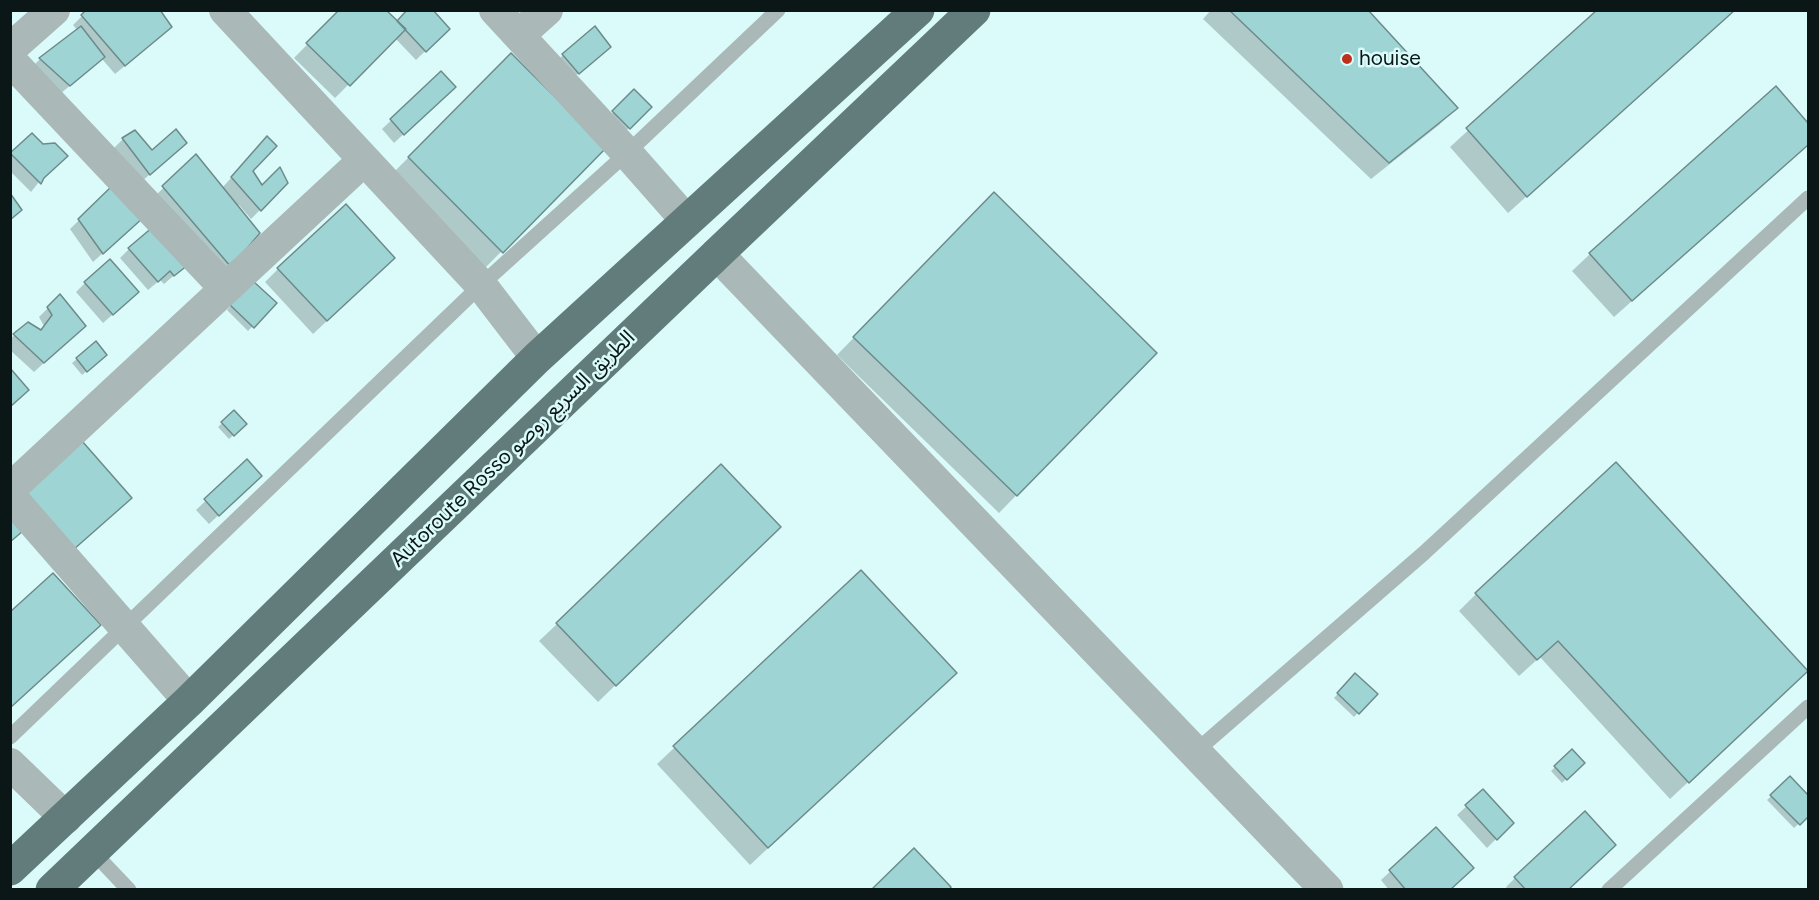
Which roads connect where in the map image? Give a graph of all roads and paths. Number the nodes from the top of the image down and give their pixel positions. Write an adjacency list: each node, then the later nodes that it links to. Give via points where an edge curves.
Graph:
1 (54, 10): 9 (street)
2 (225, 10): 12 (street)
3 (495, 10): 8 (street)
4 (547, 10): 8 (street)
5 (778, 10): 11 (lane)
6 (918, 10): 14 (highway)
7 (974, 10): 15 (highway, Autoroute Rosso الطريق السريع روصو)
8 (519, 35): 11 (street)
9 (10, 49)
10 (10, 60): 17 (street)
11 (627, 153): 14 (street); 16 (lane)
12 (364, 160): 16 (street); 17 (street)
13 (1809, 198): 25 (lane, via 1424,553)
14 (686, 220): 18 (highway)
15 (717, 254): 25 (street); 28 (highway, Autoroute Rosso الطريق السريع روصو)
16 (481, 285): 18 (street); 21 (lane)
17 (225, 288): 19 (street)
18 (537, 358): 22 (highway)
19 (10, 489)
20 (10, 496): 21 (street)
21 (125, 626): 22 (street); 24 (lane)
22 (189, 701): 27 (highway)
23 (1809, 707): 33 (lane)
24 (10, 737)
25 (1195, 752): 32 (street)
26 (10, 764): 27 (street)
27 (66, 818): 29 (highway)
28 (93, 852): 30 (highway, Autoroute Rosso الطريق السريع روصو); 31 (lane)
29 (10, 869)
30 (52, 890)
31 (129, 890)
32 (1327, 890)
33 (1609, 890)

